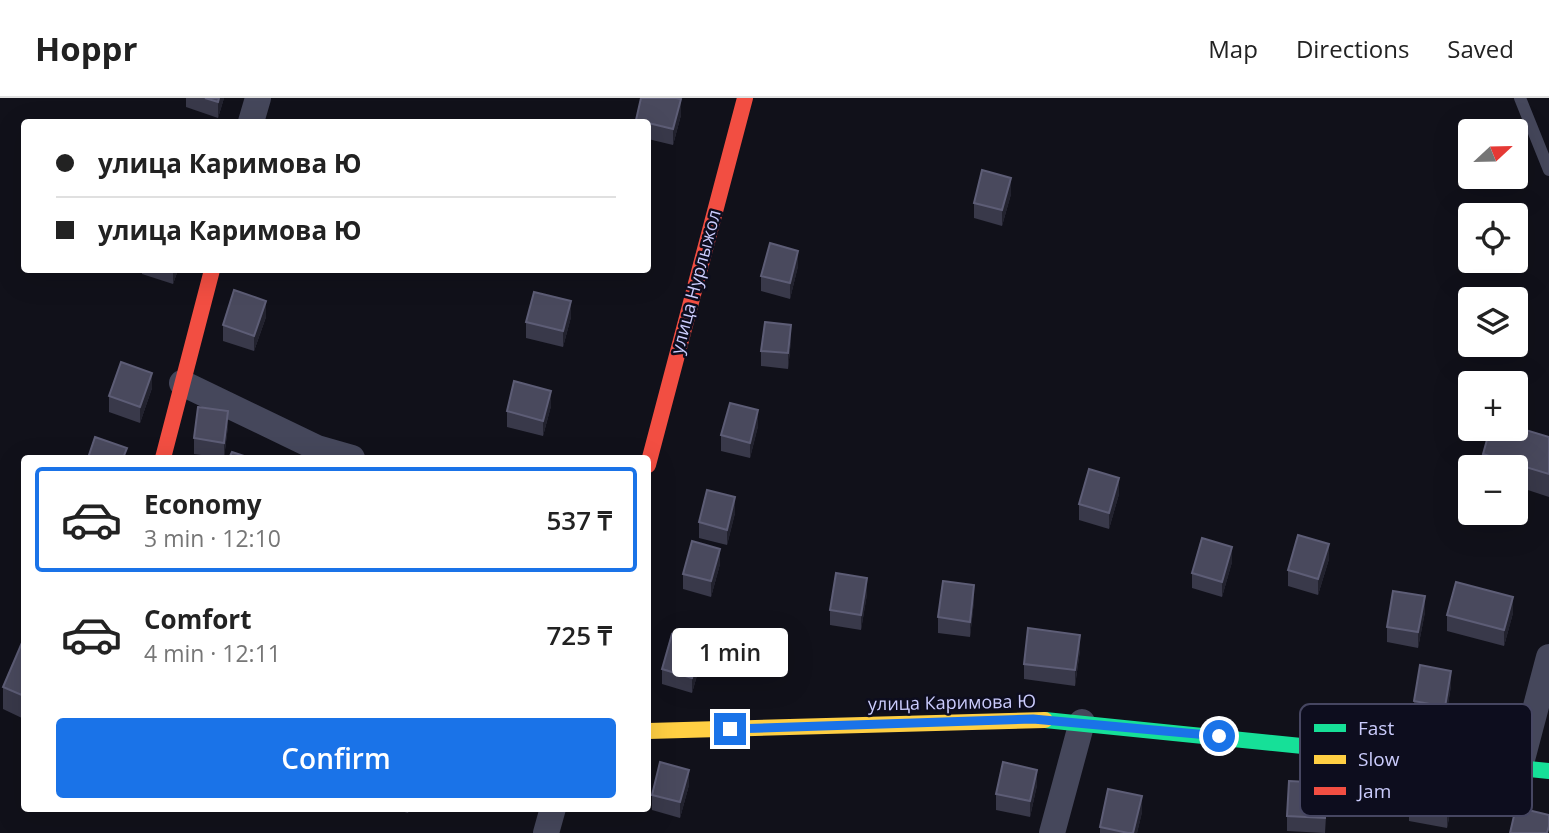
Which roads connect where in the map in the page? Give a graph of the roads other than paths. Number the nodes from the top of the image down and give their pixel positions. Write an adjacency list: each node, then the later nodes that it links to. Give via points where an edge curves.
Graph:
1 (258, 98): 4 (street)
2 (745, 98): 10 (street, улица Нурлыжол)
3 (1520, 98): 5 (lane)
4 (252, 119)
5 (1549, 170)
6 (211, 273): 7 (street)
7 (183, 383): 8 (street); 9 (street, via 317,448)
8 (164, 455)
9 (342, 455)
10 (651, 455)
11 (1549, 657): 12 (street)
12 (1532, 721)
13 (1082, 722): 14 (street, улица Каримова Ю, via 1033,719); 15 (street, улица Каримова Ю); 18 (street)
14 (651, 732)
15 (1300, 744)
16 (552, 812): 17 (street)
17 (546, 833)
18 (1052, 833)

